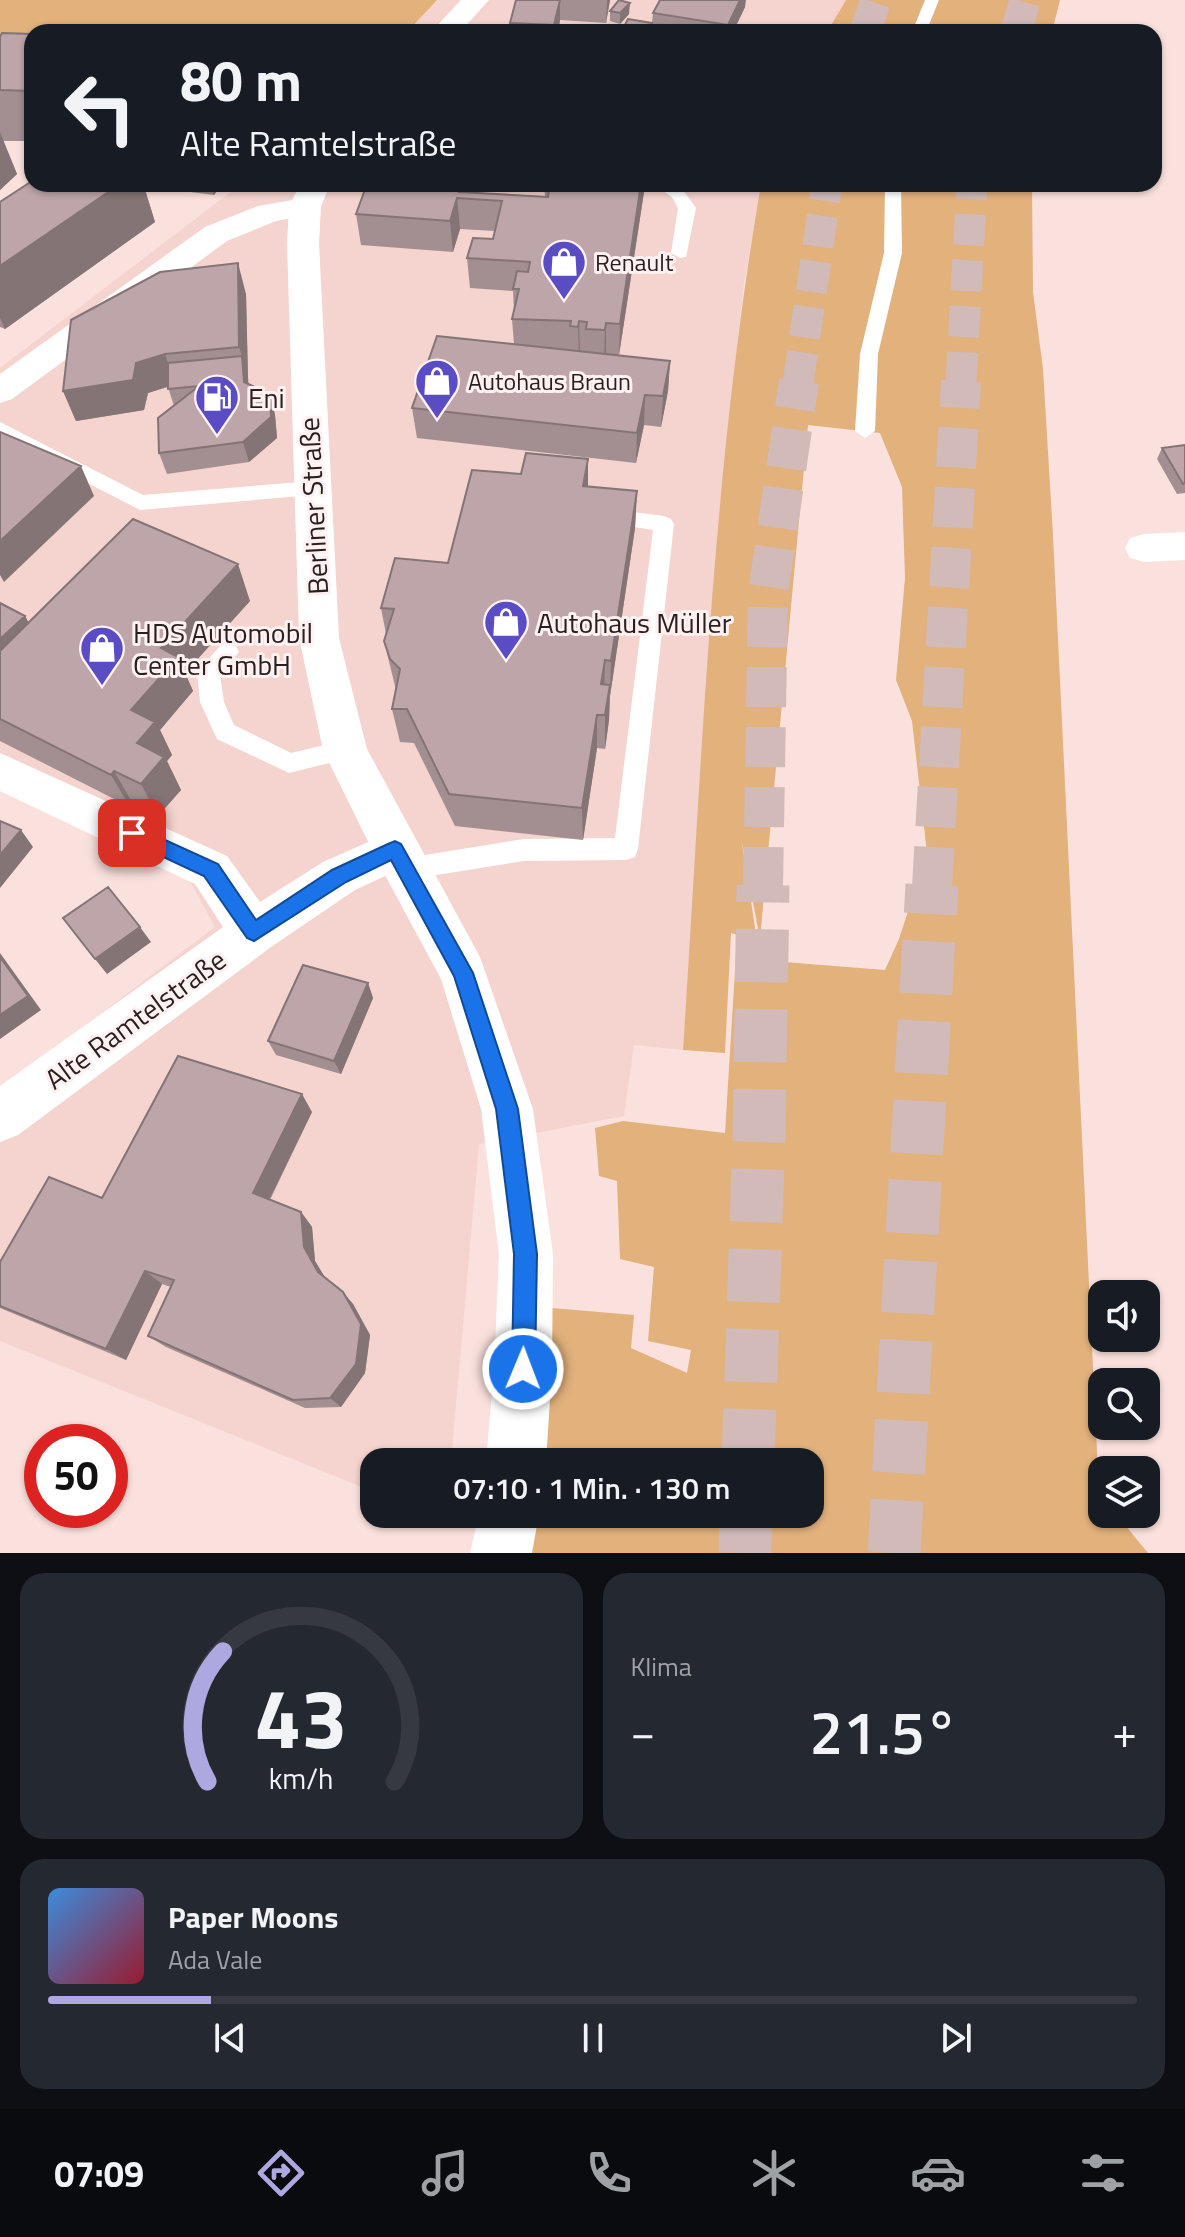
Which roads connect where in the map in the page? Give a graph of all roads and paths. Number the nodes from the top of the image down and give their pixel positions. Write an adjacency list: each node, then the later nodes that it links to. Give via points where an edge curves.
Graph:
1 (476, 0): 3 (main road)
2 (932, 0): 4 (lane)
3 (453, 24)
4 (922, 24)
5 (675, 192): 8 (lane, via 687,208)
6 (893, 192): 11 (lane, via 893,253 869,354)
7 (310, 196): 9 (main road, via 216,234); 12 (main road, Berliner Straße, via 303,243)
8 (680, 253)
9 (0, 391)
10 (0, 429): 12 (lane, via 140,503)
11 (865, 431)
12 (312, 488): 17 (main road, Berliner Straße, via 319,638)
13 (617, 518): 19 (lane, via 664,524 626,849)
14 (1185, 546): 15 (main road)
15 (1144, 548)
16 (228, 652): 17 (lane, via 208,672 212,702 225,732 289,763)
17 (345, 750): 19 (main road, Berliner Straße)
18 (0, 771): 20 (main road, via 211,870)
19 (401, 859): 20 (main road, Alte Ramtelstraße, via 339,876); 22 (main road, Berliner Straße, via 463,973 507,1109 526,1254)
20 (254, 932): 21 (main road, Alte Ramtelstraße)
21 (0, 1117)
22 (517, 1448)
23 (506, 1528): 24 (main road)
24 (501, 1553)

